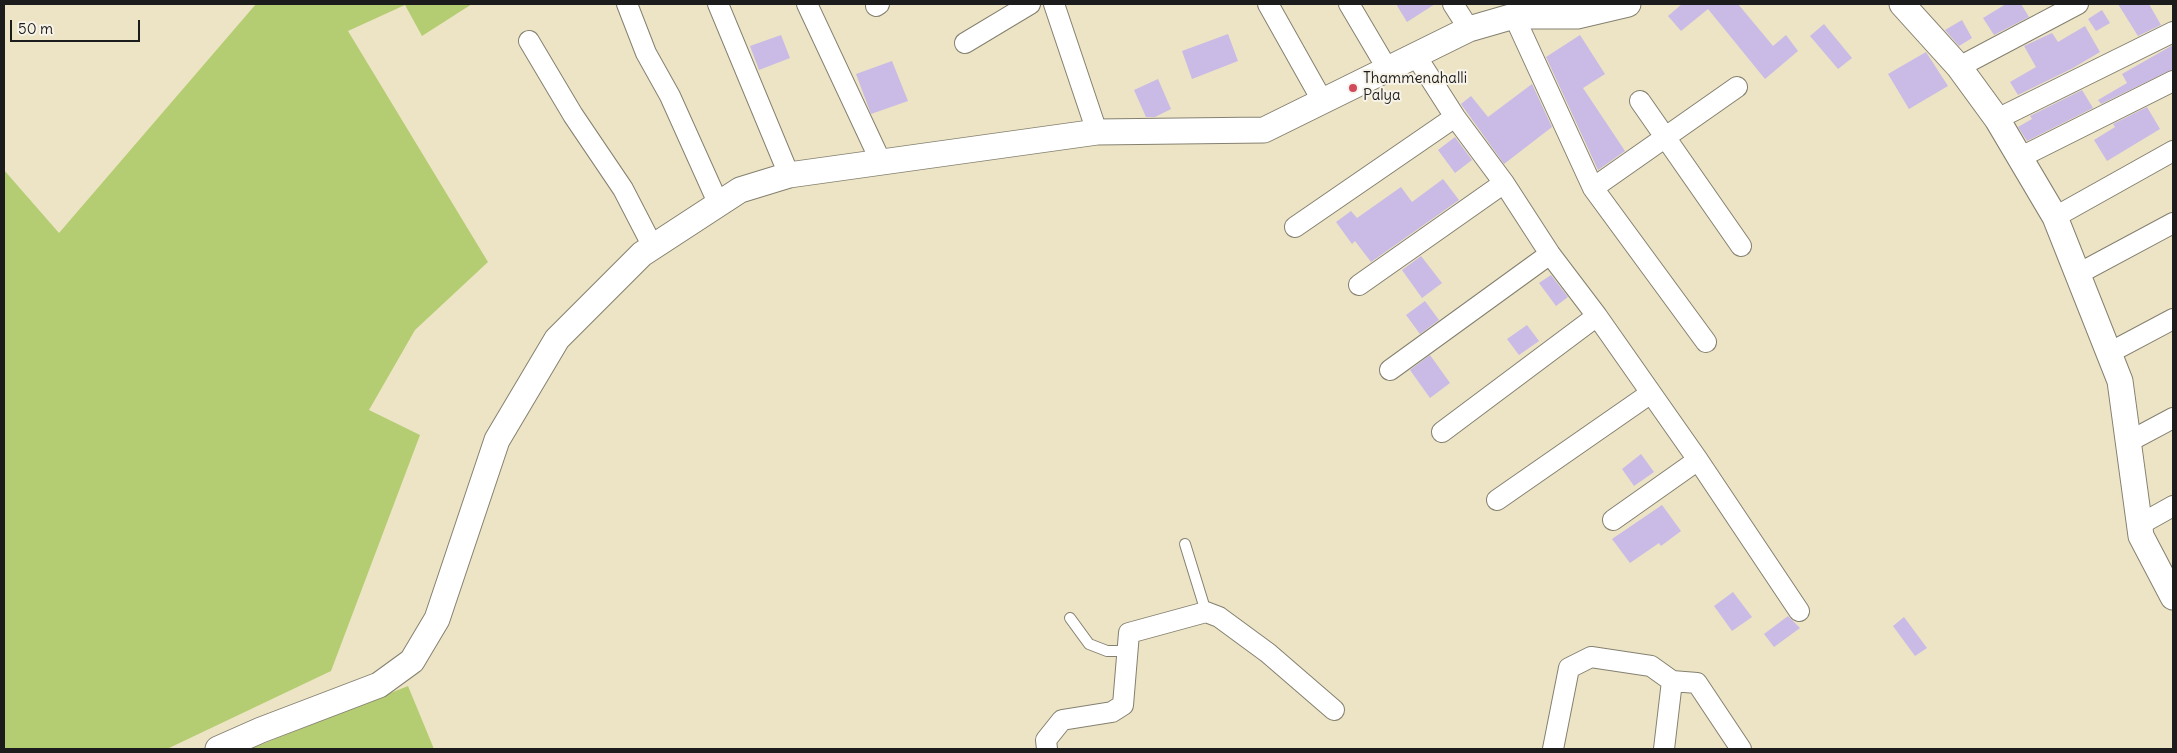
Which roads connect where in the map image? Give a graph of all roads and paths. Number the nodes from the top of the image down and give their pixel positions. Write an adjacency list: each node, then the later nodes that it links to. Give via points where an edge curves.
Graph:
1 (627, 4): 35 (street, via 646,53 670,96)
2 (718, 4): 32 (street)
3 (807, 4): 31 (street)
4 (1030, 4): 17 (street)
5 (1054, 4): 27 (street)
6 (1268, 4): 23 (street)
7 (1349, 4): 20 (street)
8 (1453, 4): 14 (street)
9 (1902, 4): 19 (street)
10 (2078, 4): 19 (street)
11 (1612, 6): 12 (street, via 1577,16)
12 (1540, 10): 13 (street)
13 (1514, 16): 14 (street); 34 (street)
14 (1469, 29): 18 (street)
15 (2173, 32): 26 (street)
16 (529, 41): 40 (street, via 573,115 623,189)
17 (965, 43)
18 (1416, 56): 20 (street); 25 (street)
19 (1959, 67): 26 (street)
20 (1388, 70): 23 (street)
21 (2173, 80): 30 (street)
22 (1737, 87): 28 (street)
23 (1323, 102): 27 (street, via 1264,130)
24 (1640, 102): 28 (street)
25 (1455, 117): 33 (street); 38 (street)
26 (1997, 119): 30 (street)
27 (1097, 132): 31 (street)
28 (1665, 138): 34 (street); 39 (street)
29 (2173, 151): 36 (street)
30 (2021, 157): 36 (street)
31 (882, 162): 32 (street)
32 (789, 175): 35 (street, via 740,190)
33 (1504, 183): 41 (street); 43 (street)
34 (1593, 188): 46 (street)
35 (719, 204): 40 (street)
36 (2055, 217): 42 (street)
37 (2173, 223): 42 (street)
38 (1295, 227)
39 (1741, 246)
40 (653, 247): 66 (street, via 642,254 557,339 497,440 437,619 412,661 379,685)
41 (1550, 254): 44 (street); 48 (street)
42 (2076, 275): 47 (street)
43 (1359, 285)
44 (1597, 316): 49 (street); 51 (street)
45 (2173, 318): 47 (street)
46 (1706, 342)
47 (2109, 353): 52 (street, via 2120,381)
48 (1390, 370)
49 (1651, 393): 53 (street); 54 (street)
50 (2173, 418): 52 (street)
51 (1442, 432)
52 (2128, 442): 57 (street)
53 (1698, 460): 56 (street); 61 (street)
54 (1497, 500)
55 (2173, 506): 57 (street)
56 (1613, 520)
57 (2139, 524): 59 (street, via 2141,536)
58 (1185, 544): 60 (lane)
59 (2173, 597)
60 (1206, 612): 63 (street, via 1130,633); 65 (street, via 1219,617 1268,653)
61 (1799, 612)
62 (1070, 618): 63 (lane, via 1089,644 1107,651)
63 (1128, 651): 67 (street, via 1123,705 1112,712 1062,720 1046,740)
64 (1672, 681): 68 (street, via 1651,666 1591,657 1569,668); 69 (street); 70 (street, via 1697,683)
65 (1334, 710)
66 (218, 749)
67 (1046, 749)
68 (1553, 749)
69 (1664, 749)
70 (1741, 749)

